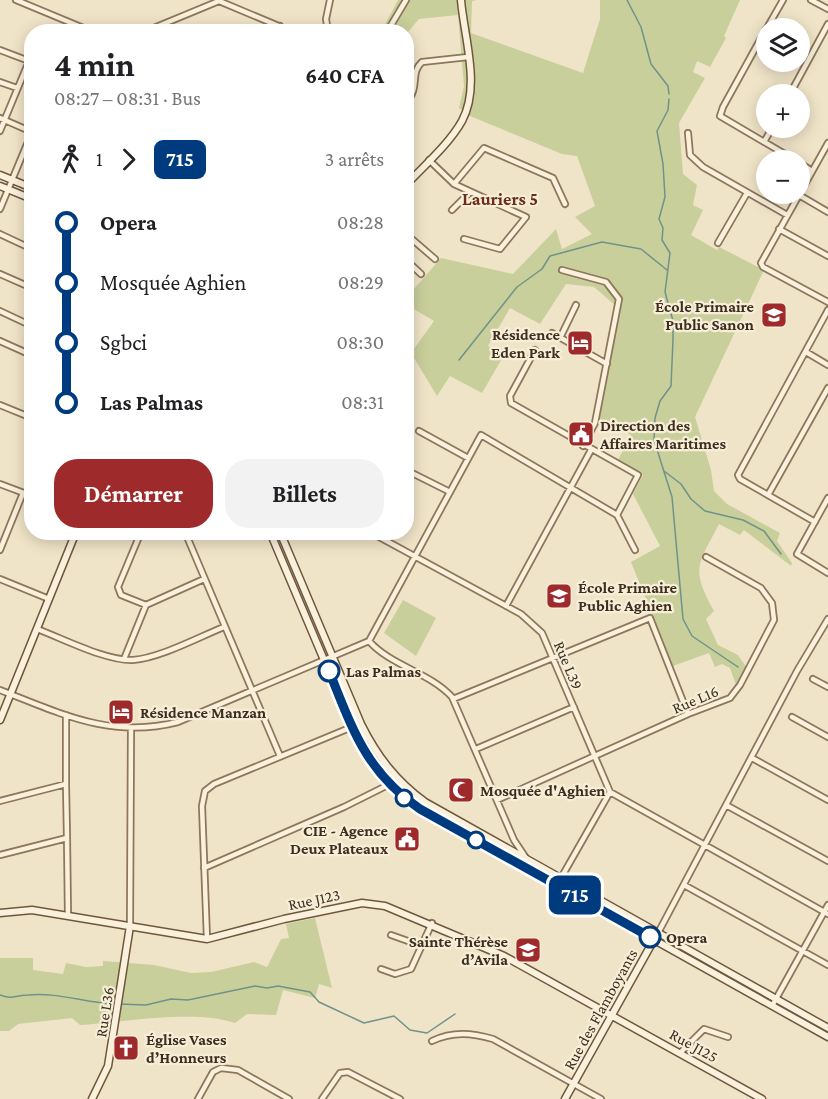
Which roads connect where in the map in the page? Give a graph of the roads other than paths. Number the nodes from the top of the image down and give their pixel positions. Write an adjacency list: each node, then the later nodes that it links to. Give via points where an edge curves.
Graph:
1 (16, 0): 7 (street)
2 (330, 0): 13 (street)
3 (406, 0): 14 (street)
4 (461, 0): 18 (main road)
5 (783, 0): 9 (street)
6 (811, 0): 8 (street)
7 (31, 3): 10 (street)
8 (828, 9)
9 (773, 18)
10 (75, 24)
11 (163, 24): 12 (street, via 219,1)
12 (273, 24)
13 (326, 24)
14 (392, 24)
15 (828, 24): 22 (street)
16 (756, 48): 30 (street, via 720,114)
17 (0, 50): 19 (street)
18 (468, 57): 24 (street, via 422,62 415,73); 34 (main road, via 470,86 466,110)
19 (24, 60)
20 (24, 74): 23 (street)
21 (0, 82): 23 (street)
22 (795, 84)
23 (17, 88): 25 (street)
24 (414, 93)
25 (2, 119): 26 (street); 27 (street)
26 (24, 129)
27 (0, 131)
28 (687, 133): 45 (street, via 691,156)
29 (766, 138): 30 (street)
30 (764, 142): 33 (street)
31 (828, 143): 35 (street)
32 (24, 150): 39 (street)
33 (778, 150)
34 (429, 160): 38 (main road); 40 (street)
35 (812, 171): 36 (street)
36 (810, 175)
37 (0, 176): 39 (main road)
38 (414, 176)
39 (12, 180): 41 (main road); 43 (street)
40 (454, 184): 44 (street); 48 (street, via 484,148 553,178)
41 (24, 185)
42 (0, 186): 43 (main road)
43 (8, 190): 46 (main road); 50 (street)
44 (470, 192): 51 (street); 56 (street, via 526,217 500,249)
45 (747, 193): 53 (street); 58 (street)
46 (24, 196)
47 (810, 201): 52 (street)
48 (565, 204)
49 (794, 204): 53 (street)
50 (0, 209)
51 (452, 210)
52 (828, 212)
53 (788, 215): 54 (street)
54 (779, 229): 60 (street); 67 (street, via 762,260 765,268)
55 (0, 234): 59 (street)
56 (464, 239)
57 (414, 241): 61 (street)
58 (718, 243)
59 (24, 245)
60 (828, 256)
61 (435, 259)
62 (414, 268): 65 (street)
63 (562, 270): 78 (street, via 606,282 620,299)
64 (0, 274): 66 (street)
65 (421, 274)
66 (24, 284)
67 (828, 302)
68 (576, 305): 73 (street)
69 (828, 310): 77 (street)
70 (0, 311): 71 (street)
71 (24, 322)
72 (552, 333): 73 (street)
73 (560, 338): 78 (street)
74 (0, 340): 76 (street)
75 (535, 350): 84 (street, via 510,403)
76 (24, 352)
77 (806, 352): 79 (street); 92 (street, via 738,477)
78 (607, 364): 84 (street, via 596,423)
79 (828, 365)
80 (828, 388): 92 (street)
81 (0, 405): 82 (street)
82 (24, 415)
83 (419, 431): 86 (street)
84 (583, 446): 85 (street)
85 (591, 450): 89 (street); 94 (street, via 638,476)
86 (468, 458): 89 (street, via 481,435); 90 (street)
87 (414, 474): 90 (street)
88 (0, 484): 91 (street)
89 (572, 487): 94 (street); 111 (street)
90 (450, 492): 104 (street)
91 (23, 493): 103 (street)
92 (768, 495): 95 (street)
93 (828, 498): 95 (street)
94 (617, 515): 102 (street)
95 (815, 522): 106 (street, via 797,556)
96 (73, 540): 109 (main road)
97 (138, 540): 110 (street, via 118,588 121,596)
98 (188, 540): 108 (street)
99 (273, 540): 119 (main road)
100 (283, 540): 116 (main road)
101 (384, 540): 104 (street, Rue L39)
102 (635, 549)
103 (0, 550)
104 (414, 557): 111 (street, Rue L39); 115 (street)
105 (706, 558): 127 (street, Rue L16, via 761,588 772,603 774,620 730,698)
106 (828, 573)
107 (0, 579): 109 (street)
108 (204, 579): 110 (street); 113 (street)
109 (49, 599): 114 (main road)
110 (146, 605): 117 (street)
111 (506, 606): 118 (street, Rue L39, via 542,633)
112 (828, 619): 137 (street)
113 (224, 627): 117 (street, via 150,656); 123 (street)
114 (37, 629): 117 (street); 124 (main road)
115 (369, 641): 116 (street); 125 (street, via 378,651 442,686)
116 (333, 657): 119 (street); 148 (main road, via 368,737 396,779 425,802)
117 (124, 659)
118 (553, 659): 125 (street); 126 (street, Rue L39); 127 (street, via 650,618)
119 (325, 660): 123 (street); 131 (main road)
120 (813, 679): 121 (street)
121 (828, 687)
122 (0, 690): 124 (street)
123 (252, 691): 132 (street, via 178,722); 135 (street)
124 (12, 695): 128 (street); 130 (main road)
125 (453, 698): 134 (street)
126 (573, 707): 134 (street); 136 (street, Rue L39)
127 (688, 714): 136 (street, Rue L16)
128 (66, 715): 132 (street); 138 (street)
129 (792, 717): 133 (street)
130 (0, 720)
131 (352, 727): 135 (street); 139 (main road)
132 (131, 730): 158 (street)
133 (828, 737)
134 (476, 749): 141 (street)
135 (279, 756): 150 (street, via 205,791)
136 (594, 757): 140 (street, Rue L39); 141 (street, Rue L16)
137 (752, 758): 142 (street); 144 (street)
138 (66, 784): 143 (street); 145 (street)
139 (388, 785): 150 (street); 162 (main road, via 420,809)
140 (610, 792): 146 (street); 151 (street)
141 (497, 800): 148 (street)
142 (828, 800)
143 (0, 801)
144 (726, 805): 146 (street); 149 (street)
145 (67, 838): 147 (street); 156 (street)
146 (704, 844): 152 (street); 155 (street)
147 (0, 855)
148 (527, 860): 151 (main road)
149 (828, 861)
150 (204, 867): 161 (street)
151 (561, 878): 159 (main road)
152 (684, 885): 159 (street); 164 (street)
153 (828, 905): 155 (street)
154 (0, 913): 156 (main road, Rue J123, via 32,910)
155 (826, 913): 164 (street)
156 (68, 916): 158 (main road, Rue J123)
157 (432, 923): 161 (main road, Rue J123, via 385,906 362,903); 163 (street); 169 (main road, Rue J123, via 504,956)
158 (130, 926): 161 (main road, Rue J123); 176 (main road, Rue L36, via 108,1066)
159 (658, 933): 162 (main road, Rue des Flamboyants); 167 (main road)
160 (391, 935): 163 (street)
161 (207, 939)
162 (654, 939): 168 (main road); 169 (main road, Rue des Flamboyants)
163 (422, 946): 166 (street, via 411,969 395,974)
164 (802, 951): 165 (street); 167 (street)
165 (828, 965)
166 (381, 969)
167 (776, 999): 168 (street); 170 (main road)
168 (772, 1006): 172 (main road)
169 (612, 1015): 174 (main road, Rue J125); 175 (main road, Rue des Flamboyants)
170 (828, 1028)
171 (728, 1037): 174 (street, via 704,1029)
172 (828, 1037)
173 (432, 1041): 175 (street, via 446,1035 477,1034)
174 (680, 1053): 183 (main road, Rue J125)
175 (574, 1084): 181 (main road, Rue des Flamboyants); 182 (street)
176 (92, 1099)
177 (198, 1099): 178 (street, via 213,1072 221,1068 238,1070)
178 (289, 1099)
179 (322, 1099): 180 (street, via 340,1073 348,1072)
180 (400, 1099)
181 (565, 1099)
182 (601, 1099)
183 (762, 1099)

